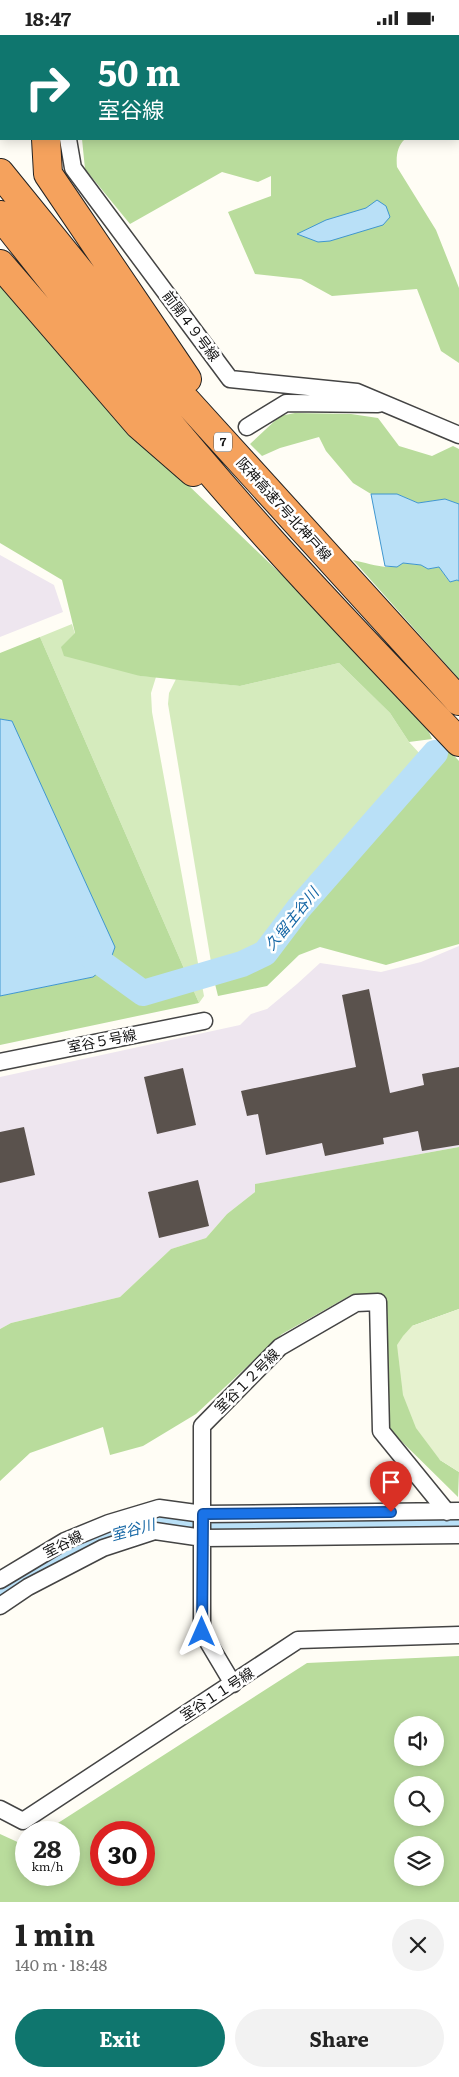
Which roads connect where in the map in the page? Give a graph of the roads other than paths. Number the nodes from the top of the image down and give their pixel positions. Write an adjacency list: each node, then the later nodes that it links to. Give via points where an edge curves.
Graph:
1 (46, 140): 9 (highway, via 48,174)
2 (68, 140): 6 (street, 前開４９号線, via 73,168 230,379 357,392)
3 (0, 173): 9 (highway, 阪神高速7号北神戸線 / 7, via 171,384)
4 (0, 215): 10 (highway, 7, via 150,402)
5 (0, 264): 10 (highway, via 139,425)
6 (388, 404): 7 (street, via 286,403); 8 (street, 前開４９号線)
7 (247, 427)
8 (459, 435)
9 (249, 471): 11 (highway, 阪神高速7号北神戸線 / 7)
10 (271, 541): 12 (highway, 7)
11 (459, 701)
12 (459, 742)
13 (204, 1021): 14 (street, 室谷５号線)
14 (0, 1062)
15 (453, 1512): 16 (street, 室谷線); 16 (street, 室谷１２号線, via 381,1431 378,1302 356,1303 280,1347 202,1426)
16 (203, 1514): 18 (street, 室谷１２号線); 19 (street, 室谷線, via 159,1508 109,1523 65,1541)
17 (459, 1535): 18 (street)
18 (203, 1538): 20 (street, via 154,1531 103,1548 28,1587); 22 (street, 室谷１２号線, via 202,1632)
19 (0, 1580)
20 (0, 1606)
21 (459, 1635): 22 (street, 室谷１１号線, via 298,1640)
22 (233, 1684): 23 (street, 室谷１１号線, via 23,1821)
23 (0, 1809)

